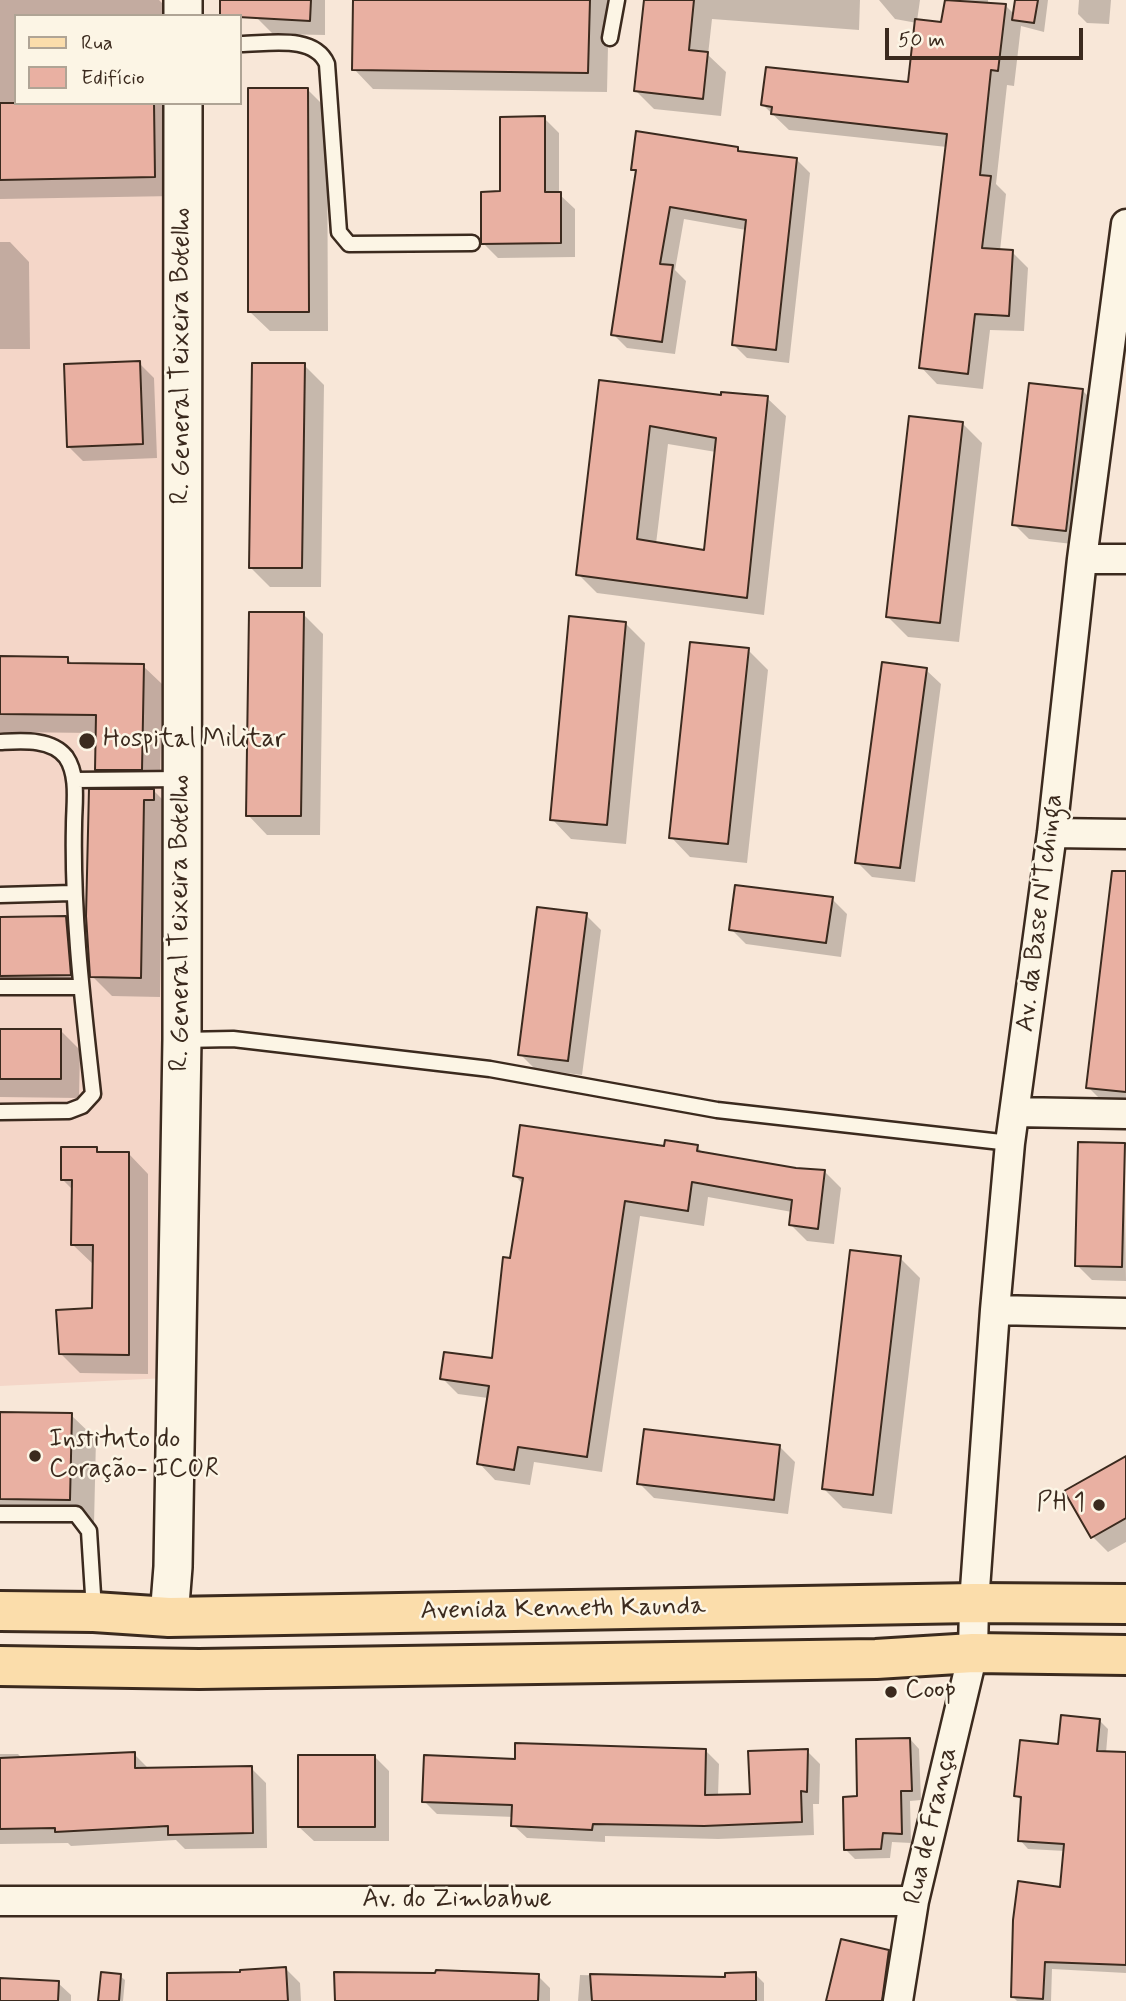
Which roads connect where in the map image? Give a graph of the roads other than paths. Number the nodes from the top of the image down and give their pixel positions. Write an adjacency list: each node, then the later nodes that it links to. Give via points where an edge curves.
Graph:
1 (617, 0): 2 (lane)
2 (610, 38)
3 (242, 44): 6 (lane, via 311,45 322,53 327,64 342,238 349,244)
4 (183, 105): 11 (street, R. General Teixeira Botelho)
5 (1126, 224): 7 (street, Av. da Base N'Tchinga)
6 (472, 243)
7 (1122, 279): 8 (street, Av. da Base N'Tchinga)
8 (1082, 559): 9 (street); 13 (street, Av. da Base N'Tchinga)
9 (1126, 559)
10 (0, 742): 12 (lane, via 29,741 54,747 66,758)
11 (183, 779): 12 (lane); 19 (street, R. General Teixeira Botelho)
12 (75, 780): 15 (lane)
13 (1052, 833): 14 (street); 21 (street, Av. da Base N'Tchinga)
14 (1126, 834)
15 (72, 893): 16 (lane); 18 (lane)
16 (0, 895)
17 (0, 987): 18 (lane)
18 (81, 987): 20 (lane, via 93,1094 82,1107 69,1111)
19 (182, 1041): 23 (lane, via 233,1039 489,1069 717,1110); 31 (street, R. General Teixeira Botelho)
20 (0, 1112)
21 (1015, 1112): 22 (street); 23 (street, Av. da Base N'Tchinga)
22 (1126, 1114)
23 (1010, 1143): 24 (street, Av. da Base N'Tchinga)
24 (995, 1310): 25 (street); 27 (street, Av. da Base N'Tchinga)
25 (1126, 1313)
26 (0, 1514): 30 (lane, via 76,1514 85,1521)
27 (974, 1603): 28 (main road, Avenida Kenneth Kaunda); 31 (main road, Avenida Kenneth Kaunda); 32 (street, Rua de França)
28 (1126, 1604)
29 (0, 1611): 30 (main road, Avenida Kenneth Kaunda)
30 (94, 1612): 31 (main road, Avenida Kenneth Kaunda)
31 (169, 1617)
32 (974, 1653): 33 (main road, Avenida Kenneth Kaunda); 34 (main road, Avenida Kenneth Kaunda, via 876,1659 226,1669); 36 (street, Rua de França)
33 (1126, 1656)
34 (0, 1666)
35 (0, 1901): 36 (street, Av. do Zimbabwe)
36 (914, 1901): 37 (street, Rua de França)
37 (898, 2001)

